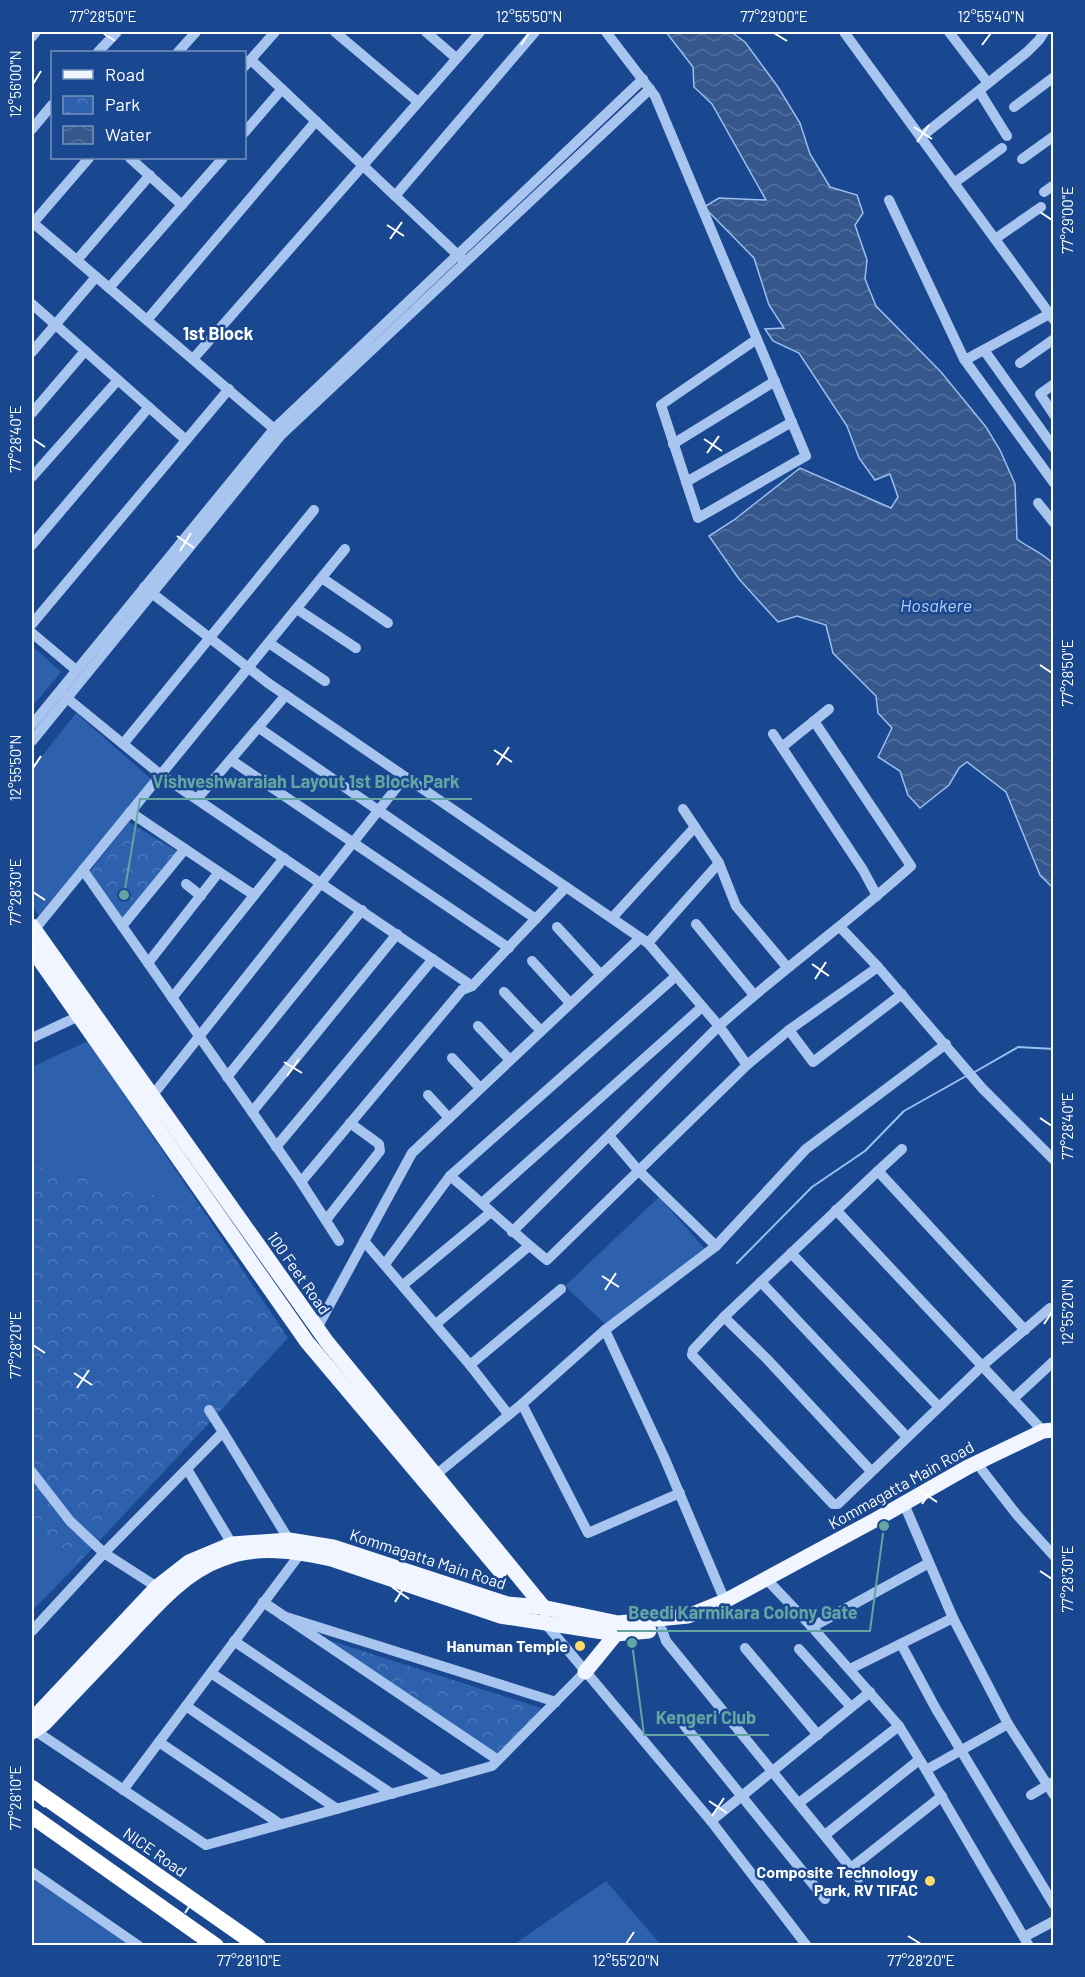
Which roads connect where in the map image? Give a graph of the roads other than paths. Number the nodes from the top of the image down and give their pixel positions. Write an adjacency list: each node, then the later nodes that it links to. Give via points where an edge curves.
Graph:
1 (36, 32): 13 (street)
2 (117, 32): 14 (street)
3 (196, 32): 15 (street)
4 (275, 32): 17 (street)
5 (335, 32): 22 (street)
6 (426, 32): 16 (street)
7 (480, 32): 16 (street)
8 (536, 32): 41 (street)
9 (606, 32): 19 (street)
10 (844, 32): 30 (street)
11 (949, 32): 20 (street)
12 (1044, 32): 20 (street, via 1027,52)
13 (32, 37)
14 (99, 51)
15 (179, 51)
16 (456, 58): 22 (street)
17 (248, 63): 21 (street)
18 (1053, 77): 24 (street)
19 (647, 84): 47 (street); 49 (street); 56 (street)
20 (984, 87): 28 (street); 30 (street)
21 (282, 89): 25 (street); 27 (street)
22 (418, 102): 36 (street)
23 (51, 106): 26 (street)
24 (1014, 107)
25 (316, 121): 36 (street); 54 (street)
26 (32, 129)
27 (246, 131)
28 (1007, 136)
29 (1053, 136): 34 (street)
30 (921, 137): 38 (street)
31 (1002, 148): 38 (street)
32 (88, 159): 45 (street)
33 (131, 159): 37 (street)
34 (1022, 159)
35 (216, 160): 43 (street)
36 (363, 165): 41 (street); 61 (street)
37 (150, 176): 43 (street); 48 (street)
38 (954, 183): 46 (street)
39 (1053, 185): 40 (street)
40 (1044, 192)
41 (395, 196): 47 (street)
42 (889, 200): 62 (street)
43 (182, 205): 51 (street)
44 (1041, 207): 46 (street)
45 (32, 223): 48 (street)
46 (995, 239): 53 (street)
47 (457, 254): 49 (street); 72 (street)
48 (77, 260): 50 (street)
49 (466, 263): 72 (street)
50 (96, 277): 51 (street); 55 (street)
51 (110, 288): 54 (street)
52 (32, 304): 55 (street)
53 (1052, 315): 58 (street)
54 (147, 320): 61 (street)
55 (55, 325): 59 (street); 60 (street)
56 (757, 339): 65 (street); 74 (street, via 661,405)
57 (1053, 339): 63 (street)
58 (984, 350): 62 (street); 75 (street)
59 (85, 351): 64 (street); 69 (street)
60 (32, 352)
61 (193, 359): 67 (street)
62 (963, 359): 78 (street)
63 (1020, 363)
64 (118, 380): 68 (street); 76 (street)
65 (775, 381): 71 (street); 74 (street)
66 (1053, 384): 70 (street, via 1040,394)
67 (229, 389): 72 (street); 73 (street)
68 (149, 407): 73 (street); 82 (street)
69 (32, 413)
70 (1053, 415)
71 (792, 422): 77 (street); 77 (street, via 806,456 698,518)
72 (278, 432): 85 (street)
73 (186, 440): 88 (street)
74 (673, 444): 77 (street)
75 (1053, 448)
76 (32, 477)
77 (686, 482)
78 (1053, 483)
79 (1038, 503): 81 (street)
80 (314, 510): 90 (street)
81 (1053, 523)
82 (32, 545)
83 (345, 549): 84 (street)
84 (322, 578): 86 (street); 87 (street)
85 (148, 590): 90 (street); 94 (street); 96 (street)
86 (297, 609): 91 (street); 92 (street)
87 (388, 623)
88 (32, 624)
89 (32, 633): 94 (street)
90 (211, 638): 93 (street); 104 (street)
91 (269, 643): 93 (street); 95 (street)
92 (356, 648)
93 (249, 668): 97 (street); 107 (street)
94 (76, 670): 96 (street)
95 (325, 681)
96 (63, 694): 100 (street); 103 (street); 104 (street)
97 (286, 695): 101 (street); 108 (street)
98 (829, 709): 99 (street)
99 (814, 721): 105 (street); 125 (street, via 911,866)
100 (32, 725)
101 (259, 728): 106 (street); 111 (street)
102 (773, 734): 105 (street)
103 (32, 741)
104 (123, 744): 107 (street)
105 (782, 747): 125 (street)
106 (231, 760): 109 (street); 114 (street)
107 (160, 775): 109 (street); 112 (street)
108 (405, 777): 111 (street); 122 (street)
109 (197, 799): 116 (street)
110 (683, 809): 113 (street)
111 (378, 810): 114 (street); 128 (street)
112 (130, 812): 115 (street); 118 (street)
113 (695, 827): 117 (street); 127 (street)
114 (353, 842): 120 (street); 136 (street)
115 (185, 849): 119 (street); 130 (street)
116 (284, 858): 120 (street); 123 (street)
117 (718, 863): 135 (street); 141 (street, via 736,906)
118 (83, 870): 130 (street); 133 (street)
119 (219, 872): 123 (street); 124 (street)
120 (321, 882): 126 (street); 157 (street)
121 (186, 884): 124 (street)
122 (566, 887): 127 (street); 128 (street)
123 (254, 895): 149 (street)
124 (201, 896): 140 (street)
125 (877, 896): 132 (street)
126 (362, 910): 134 (street); 163 (street)
127 (612, 918): 135 (street)
128 (536, 919): 136 (street)
129 (696, 924): 147 (street)
130 (122, 926): 140 (street)
131 (557, 927): 143 (street)
132 (840, 927): 141 (street); 142 (street)
133 (33, 928): 166 (main road, 100 Feet Road)
134 (397, 934): 138 (street); 167 (street)
135 (644, 940): 143 (street); 144 (street)
136 (509, 948): 145 (street)
137 (32, 949): 152 (main road, 100 Feet Road)
138 (433, 959): 145 (street); 171 (street)
139 (532, 961): 150 (street)
140 (148, 963): 149 (street)
141 (788, 967): 147 (street)
142 (878, 967): 148 (street); 155 (street)
143 (600, 974): 150 (street)
144 (676, 976): 151 (street); 176 (street)
145 (472, 986): 169 (street, via 462,990)
146 (504, 992): 156 (street)
147 (754, 994): 154 (street)
148 (902, 994): 155 (street, via 813,1062); 159 (street)
149 (172, 998): 157 (street)
150 (570, 1003): 156 (street)
151 (702, 1007): 154 (street); 178 (street)
152 (79, 1016): 158 (street); 166 (main road, 100 Feet Road)
153 (478, 1026): 161 (street)
154 (719, 1026): 162 (street); 170 (street)
155 (789, 1030): 162 (street)
156 (541, 1031): 161 (street)
157 (200, 1036): 163 (street); 166 (street)
158 (32, 1038)
159 (946, 1044): 173 (street, via 982,1088); 185 (street, via 806,1149)
160 (452, 1059): 164 (street)
161 (510, 1060): 164 (street)
162 (747, 1065): 174 (street)
163 (227, 1077): 167 (street)
164 (480, 1088): 168 (street)
165 (428, 1095): 168 (street)
166 (146, 1099): 195 (main road, 100 Feet Road); 213 (main road, 100 Feet Road, via 307,1342)
167 (252, 1112): 171 (street)
168 (449, 1118): 184 (street, via 412,1153)
169 (350, 1123): 177 (street); 181 (street, via 379,1144 380,1151)
170 (609, 1136): 174 (street); 182 (street)
171 (276, 1147): 177 (street)
172 (902, 1149): 175 (street)
173 (1053, 1160)
174 (638, 1170): 185 (street); 186 (street, via 547,1260)
175 (878, 1172): 179 (street); 197 (street)
176 (450, 1176): 178 (street); 188 (street)
177 (301, 1182): 181 (street)
178 (482, 1203): 180 (street)
179 (836, 1210): 187 (street); 200 (street)
180 (491, 1212): 182 (street); 190 (street)
181 (326, 1220): 183 (street)
182 (512, 1232): 186 (street)
183 (339, 1241)
184 (364, 1241): 188 (street); 195 (street)
185 (716, 1245): 196 (street)
186 (529, 1246): 194 (street)
187 (790, 1253): 189 (street); 203 (street)
188 (385, 1264): 190 (street)
189 (761, 1282): 193 (street); 208 (street)
190 (403, 1285): 194 (street)
191 (561, 1290): 199 (street)
192 (1053, 1308): 197 (street)
193 (724, 1317): 211 (street); 211 (street, via 692,1355 833,1504 838,1504)
194 (436, 1324): 199 (street)
195 (317, 1328): 213 (main road, 100 Feet Road)
196 (605, 1330): 202 (street); 214 (street)
197 (1025, 1330): 200 (street)
198 (1053, 1361): 201 (street)
199 (470, 1365): 205 (street)
200 (982, 1366): 201 (street); 203 (street)
201 (1013, 1399): 207 (street)
202 (522, 1404): 205 (street); 214 (street, via 588,1533)
203 (939, 1407): 208 (street)
204 (209, 1410): 206 (street)
205 (508, 1414): 213 (street)
206 (224, 1432): 209 (street); 217 (street)
207 (1050, 1433): 210 (main road, Kommagatta Main Road, via 1047,1439); 215 (main road, Kommagatta Main Road, via 968,1467)
208 (907, 1437): 211 (street)
209 (187, 1469): 216 (street); 218 (street)
210 (982, 1470): 215 (main road, Kommagatta Main Road); 219 (street)
211 (871, 1471)
212 (32, 1472): 218 (street, via 70,1521)
213 (430, 1480): 225 (main road, 100 Feet Road)
214 (680, 1493): 223 (street)
215 (905, 1507): 220 (street); 221 (main road, Kommagatta Main Road); 223 (main road, Kommagatta Main Road)
216 (232, 1544): 217 (main road, Kommagatta Main Road); 222 (main road, Kommagatta Main Road, via 189,1562)
217 (297, 1546): 224 (street); 225 (main road, Kommagatta Main Road, via 343,1551 507,1604); 228 (main road, Kommagatta Main Road, via 500,1616); 247 (main road, Kommagatta Main Road, via 233,1556 197,1571 166,1595 44,1724)
218 (104, 1553): 222 (street); 232 (street)
219 (1053, 1556)
220 (929, 1563): 227 (street); 229 (street)
221 (771, 1584): 229 (street); 231 (main road, Kommagatta Main Road, via 728,1607)
222 (157, 1587): 247 (main road, Kommagatta Main Road)
223 (725, 1601): 230 (main road, Kommagatta Main Road, via 688,1616)
224 (263, 1602): 226 (street); 233 (street)
225 (536, 1606): 228 (main road, 100 Feet Road); 230 (main road, Kommagatta Main Road)
226 (284, 1616): 241 (street); 251 (street)
227 (953, 1618): 234 (street); 244 (street)
228 (551, 1624): 230 (main road, Kommagatta Main Road); 238 (street)
229 (812, 1627): 237 (street)
230 (617, 1628): 231 (main road, Kommagatta Main Road); 238 (main road)
231 (662, 1630): 254 (street, via 666,1641)
232 (32, 1631)
233 (234, 1641): 239 (street); 255 (street)
234 (902, 1644): 237 (street); 250 (street)
235 (745, 1648): 248 (street)
236 (799, 1649): 243 (street)
237 (850, 1669): 240 (street)
238 (585, 1672): 241 (street); 267 (street)
239 (211, 1673): 242 (street); 259 (street)
240 (870, 1692): 243 (street); 246 (street)
241 (556, 1702): 251 (street)
242 (186, 1706): 249 (street); 265 (street)
243 (851, 1707): 248 (street)
244 (1008, 1724): 250 (street); 256 (street)
245 (684, 1725): 263 (street)
246 (898, 1726): 252 (street); 264 (street)
247 (32, 1727): 258 (street)
248 (818, 1735): 254 (street)
249 (159, 1742): 258 (street); 268 (street)
250 (962, 1750): 253 (street); 274 (street)
251 (498, 1760): 255 (street, via 492,1766)
252 (919, 1760): 253 (street); 269 (street)
253 (926, 1770): 262 (street)
254 (773, 1772): 263 (street); 264 (street)
255 (440, 1780): 259 (street)
256 (1050, 1784): 260 (street); 261 (street)
257 (32, 1788): 279 (highway, NICE Road)
258 (123, 1790): 268 (street, via 206,1845)
259 (392, 1794): 265 (street)
260 (1031, 1795)
261 (1053, 1795)
262 (942, 1796): 270 (street); 276 (street)
263 (742, 1797): 267 (street); 273 (street)
264 (799, 1803): 269 (street)
265 (337, 1809): 268 (street)
266 (32, 1816): 278 (highway)
267 (711, 1821): 280 (street)
268 (280, 1824)
269 (825, 1835): 270 (street)
270 (851, 1868): 272 (street)
271 (32, 1872): 277 (street)
272 (860, 1878)
273 (825, 1899)
274 (1053, 1905)
275 (1053, 1921): 276 (street)
276 (1026, 1941)
277 (139, 1946)
278 (216, 1946)
279 (258, 1946)
280 (807, 1946)

